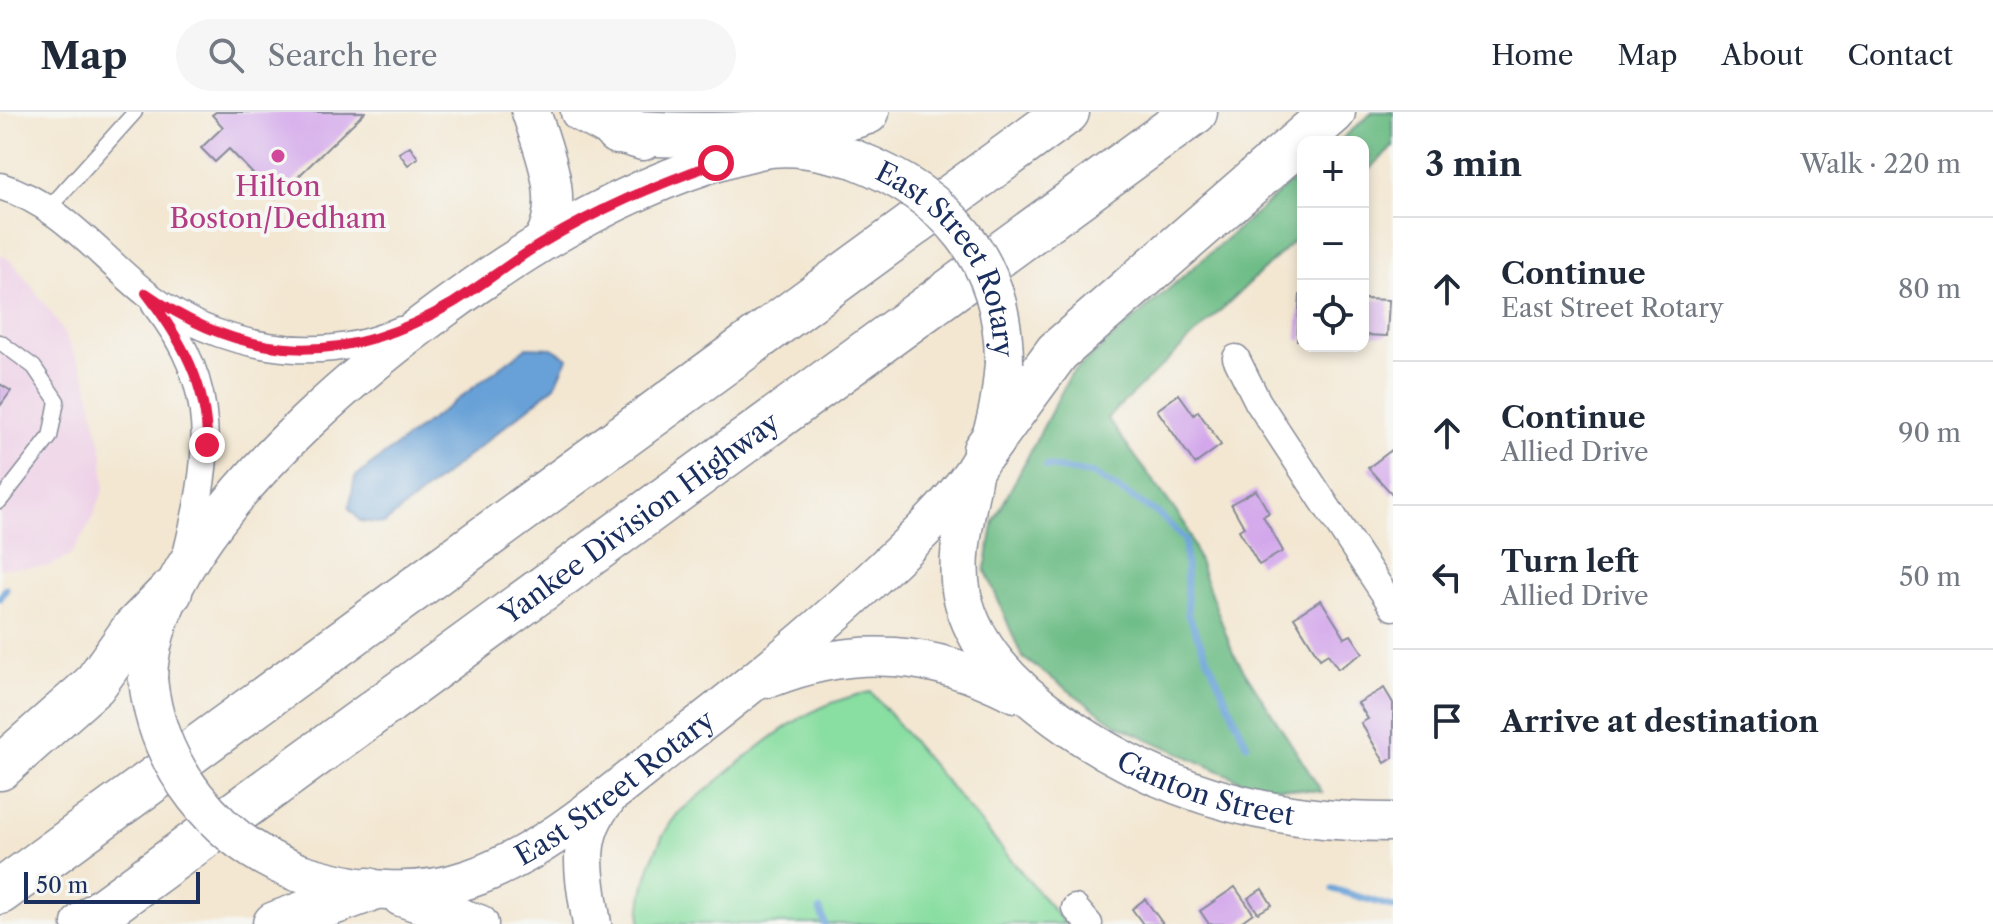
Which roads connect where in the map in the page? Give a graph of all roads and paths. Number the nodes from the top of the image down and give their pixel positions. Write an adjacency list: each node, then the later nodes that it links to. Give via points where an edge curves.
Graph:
1 (135, 112): 11 (lane)
2 (531, 112): 12 (main road, via 553,193 552,223)
3 (867, 112): 8 (highway, via 824,124 718,135)
4 (882, 112): 9 (highway, via 870,121)
5 (1067, 112): 27 (highway)
6 (1195, 112): 28 (highway, Yankee Division Highway)
7 (1333, 112): 17 (highway, via 1057,352)
8 (598, 122): 9 (main road, via 649,143 695,150)
9 (780, 148): 12 (main road, East Street Rotary, via 661,183); 17 (main road, East Street Rotary, bridge, via 854,159 903,179 960,229 997,301 1004,363 1001,395)
10 (0, 186): 11 (street)
11 (48, 209): 13 (street)
12 (542, 242): 14 (main road, East Street Rotary)
13 (146, 293): 14 (street, via 229,337 309,349 385,337); 19 (street, via 187,352 204,405 206,459)
14 (456, 301): 19 (main road, East Street Rotary, via 303,427 230,505)
15 (0, 342): 18 (lane, via 34,367 57,401 50,437)
16 (1236, 358): 20 (street, via 1258,402)
17 (980, 461): 21 (main road, East Street Rotary, via 915,539); 22 (main road, Canton Street, via 960,553 963,598 990,656)
18 (0, 501)
19 (177, 580): 23 (highway, via 94,685); 26 (main road, East Street Rotary, bridge, via 155,631 148,679 164,742 198,801 237,840 274,863)
20 (1393, 607)
21 (749, 686): 22 (main road, Canton Street, via 826,661 899,656 948,664); 24 (main road, East Street Rotary)
22 (1035, 703): 25 (main road, Canton Street, via 1122,761 1166,784 1220,802 1295,816)
23 (0, 768)
24 (629, 779): 26 (main road, East Street Rotary, via 492,870 440,887); 31 (main road, via 599,808 585,838)
25 (1393, 822)
26 (376, 891): 29 (highway); 30 (main road, via 433,905)
27 (0, 892)
28 (84, 924)
29 (275, 924)
30 (479, 924)
31 (592, 924)

